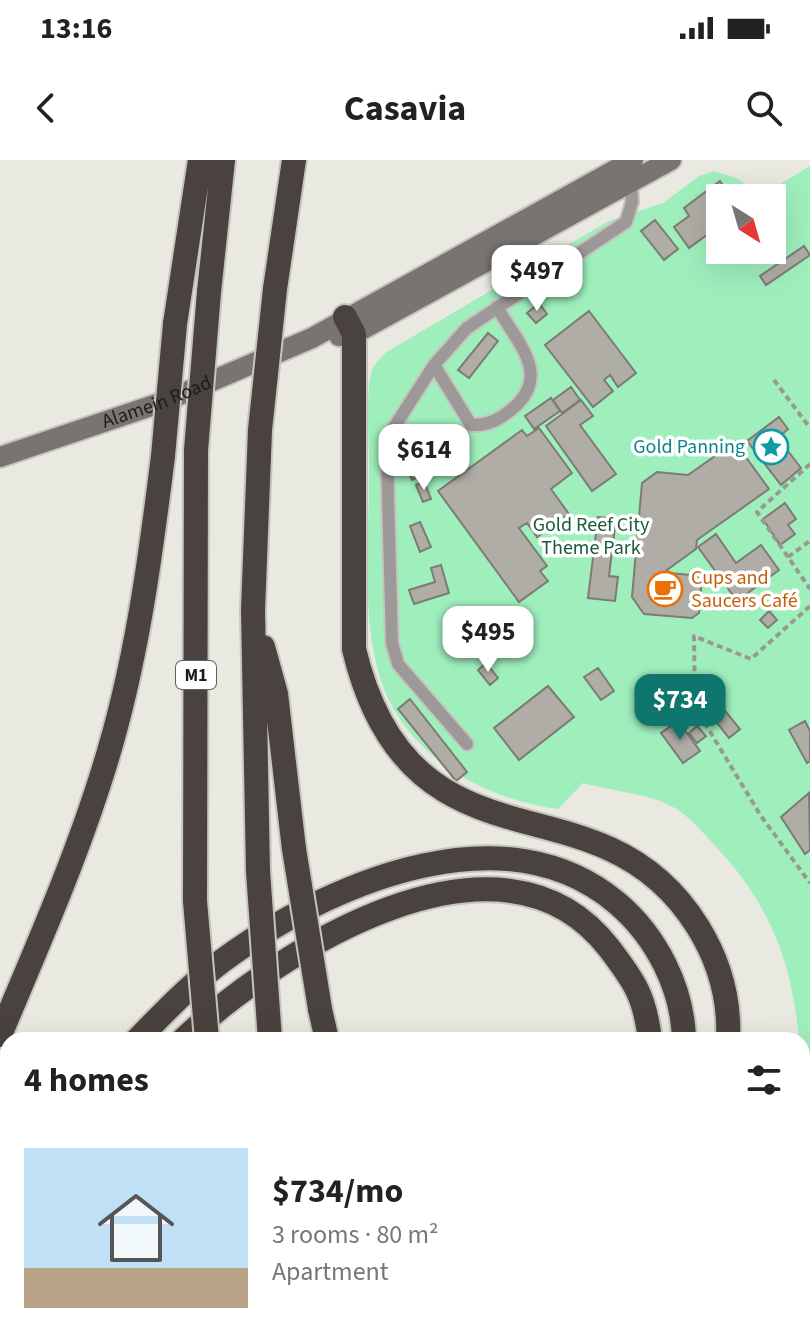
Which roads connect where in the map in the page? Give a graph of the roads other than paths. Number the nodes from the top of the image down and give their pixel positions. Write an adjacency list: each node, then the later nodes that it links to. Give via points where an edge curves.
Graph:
1 (200, 160): 13 (highway, bridge, via 132,663 68,872)
2 (223, 160): 16 (highway, M1, bridge, via 196,450 195,901)
3 (294, 160): 11 (highway, bridge, via 260,430)
4 (633, 160): 8 (main road)
5 (669, 161): 6 (main road)
6 (631, 182): 7 (lane, via 626,222); 8 (main road)
7 (497, 307): 9 (lane, via 467,328); 9 (lane, via 533,372 522,401 494,422 471,425)
8 (349, 326): 10 (main road, Alamein Road, via 163,402); 21 (highway, via 354,649 380,724 441,788 481,810 611,849 670,891 707,941 723,981)
9 (434, 365): 12 (lane, via 391,432 389,622 398,664)
10 (0, 457)
11 (253, 610): 17 (highway, bridge, via 258,871); 18 (highway, bridge, via 276,694 294,849)
12 (467, 744)
13 (1, 1032)
14 (145, 1032): 20 (highway, via 235,951 303,913 395,873 465,858 550,866 581,877 608,895 636,921 661,958 674,985)
15 (192, 1032): 19 (highway, via 244,987 319,939 401,905 457,890 535,895 573,913 599,936 645,1001)
16 (206, 1032)
17 (269, 1032)
18 (325, 1032)
19 (649, 1032)
20 (683, 1032)
21 (727, 1032)

